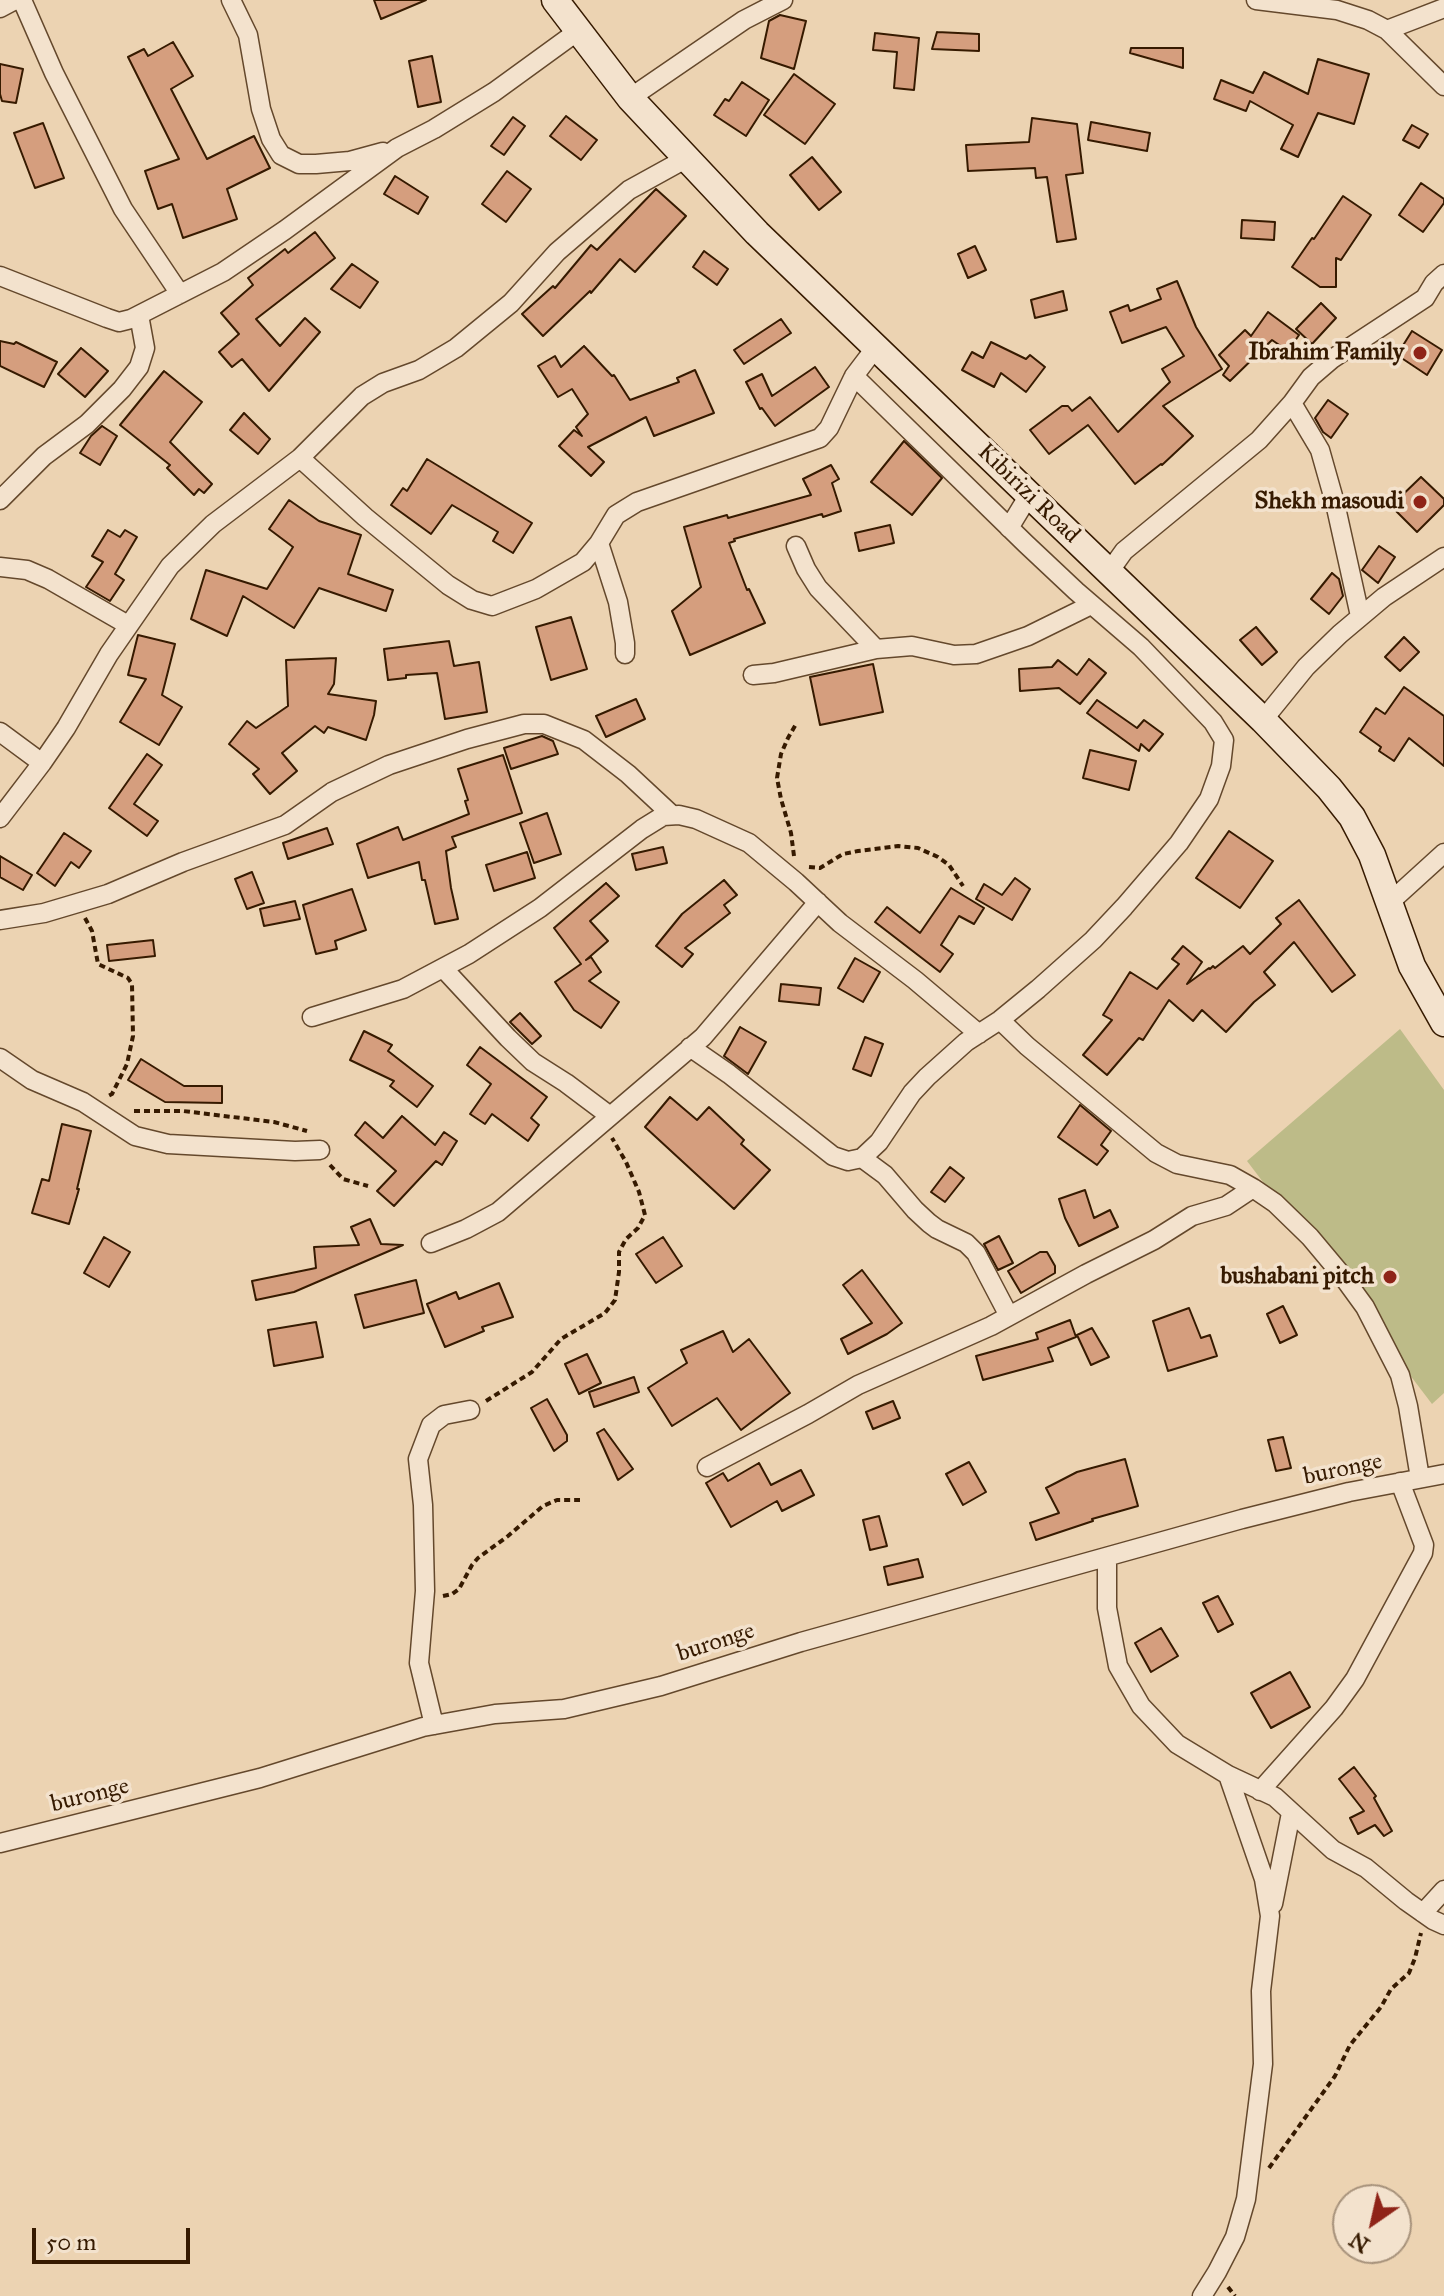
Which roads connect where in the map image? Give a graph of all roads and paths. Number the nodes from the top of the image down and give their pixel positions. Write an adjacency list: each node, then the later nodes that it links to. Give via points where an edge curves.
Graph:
1 (15, 0): 7 (street)
2 (22, 0): 17 (street, via 123,209)
3 (231, 0): 13 (street, via 248,35 261,109 281,155 299,164 316,164)
4 (555, 0): 10 (street, Kibirizi Road)
5 (783, 0): 12 (street, via 744,20)
6 (1266, 0): 9 (street, via 1337,10)
7 (0, 8)
8 (1444, 8): 9 (street)
9 (1387, 30): 11 (street)
10 (578, 31): 12 (street, Kibirizi Road); 13 (street, via 494,92)
11 (1444, 86)
12 (630, 98): 14 (street, Kibirizi Road)
13 (397, 148): 17 (street, via 223,272)
14 (687, 158): 19 (street, Kibirizi Road); 22 (street, via 629,190 456,348 362,396)
15 (1444, 274): 21 (street, via 1425,298 1332,359)
16 (0, 276): 18 (street, via 119,322)
17 (180, 294): 18 (street)
18 (139, 315): 24 (street, via 145,348 139,367 87,424 44,456)
19 (876, 347): 20 (street); 23 (street, Kibirizi Road)
20 (854, 376): 25 (street); 26 (street, via 820,438 637,502 616,515)
21 (1292, 403): 30 (street, via 1259,440 1124,551); 32 (street, via 1320,450)
22 (300, 458): 26 (street, via 448,585 492,606 565,574); 33 (street, via 213,524 170,566)
23 (1029, 495): 25 (street); 30 (street, Kibirizi Road)
24 (0, 500)
25 (1009, 528): 31 (street)
26 (599, 543): 35 (street, via 618,602)
27 (796, 546): 34 (street, via 818,588)
28 (1444, 557): 32 (street)
29 (0, 567): 33 (street, via 48,579)
30 (1109, 572): 37 (street, Kibirizi Road)
31 (1091, 605): 34 (street, via 976,654 912,646); 52 (street, via 1141,647 1213,722 1224,740 1221,766 1209,799 1179,843 1124,907)
32 (1360, 616): 37 (street, via 1306,667)
33 (128, 625): 40 (street)
34 (876, 649): 36 (street)
35 (625, 654)
36 (753, 675)
37 (1263, 720): 47 (street, Kibirizi Road, via 1352,817)
38 (796, 724): 44 (path, via 781,754 777,778)
39 (0, 732): 40 (street)
40 (42, 763): 42 (street)
41 (672, 815): 44 (street, via 696,819 749,843); 48 (street, via 584,740 544,724 524,724 389,765 332,792 285,825); 50 (street, via 642,829 540,908)
42 (0, 818)
43 (1444, 853): 47 (street)
44 (795, 874): 45 (path, via 820,868 843,854 898,846 938,857); 46 (street)
45 (963, 886)
46 (818, 902): 54 (street); 55 (street)
47 (1389, 903): 53 (street, Kibirizi Road, via 1412,966)
48 (74, 904): 49 (street); 57 (path, via 92,931 98,964 132,984 133,1036 127,1064 112,1094)
49 (0, 920)
50 (443, 968): 51 (street, via 403,989); 58 (street, via 533,1062)
51 (312, 1017)
52 (1000, 1020): 54 (street); 61 (street, via 1156,1153 1177,1164 1230,1175)
53 (1444, 1023)
54 (979, 1034): 60 (street, via 927,1077)
55 (690, 1047): 58 (street); 60 (street, via 833,1156)
56 (0, 1058): 57 (street, via 32,1080)
57 (83, 1102): 59 (street, via 135,1136 168,1144)
58 (607, 1119): 62 (street, via 498,1212); 64 (path, via 645,1215 619,1252 615,1300 605,1313 561,1339 532,1372)
59 (320, 1150)
60 (862, 1158): 63 (street, via 929,1223 976,1253)
61 (1253, 1188): 63 (street); 67 (street, via 1310,1237 1365,1307 1400,1375)
62 (431, 1243)
63 (1009, 1316): 65 (street, via 858,1385)
64 (470, 1410): 71 (street, via 444,1415 431,1425 418,1459)
65 (707, 1467)
66 (1444, 1474): 67 (street, buronge)
67 (1420, 1478): 68 (street, buronge)
68 (1400, 1482): 70 (street, buronge); 74 (street, via 1423,1553 1355,1679)
69 (580, 1500): 71 (path, via 543,1506 478,1558 459,1589)
70 (1107, 1557): 72 (street, buronge, via 649,1689 564,1709); 73 (street, via 1107,1608 1118,1666 1141,1706 1177,1744)
71 (425, 1597): 72 (street, via 419,1663)
72 (434, 1725): 76 (street, buronge, via 260,1778)
73 (1228, 1775): 74 (street); 79 (street, via 1264,1879)
74 (1260, 1791): 75 (street)
75 (1291, 1813): 78 (street, via 1333,1850 1366,1868); 79 (street)
76 (0, 1843)
77 (1444, 1890): 78 (street)
78 (1423, 1913): 80 (street); 81 (path, via 1409,1973 1350,2045 1335,2076)
79 (1270, 1916): 81 (street, via 1261,1991 1263,2064)
80 (1444, 1925)
81 (1246, 2199): 82 (street, via 1235,2237)
82 (1202, 2296)

